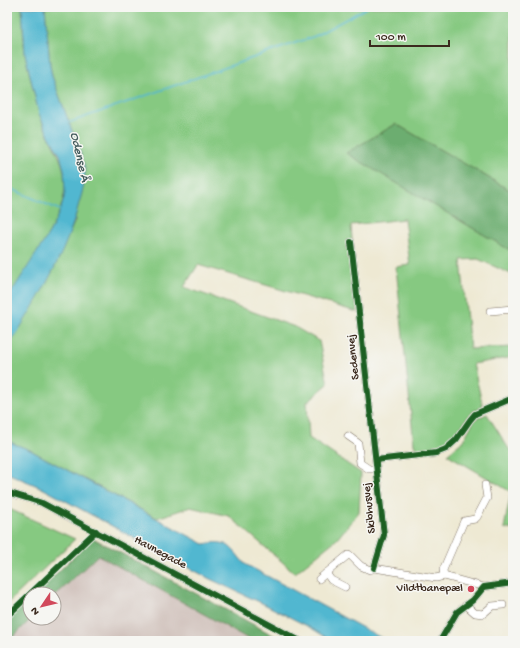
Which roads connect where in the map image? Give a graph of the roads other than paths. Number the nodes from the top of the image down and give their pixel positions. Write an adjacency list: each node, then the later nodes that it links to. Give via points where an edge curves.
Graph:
1 (352, 242): 6 (street, Sedenvej)
2 (513, 309): 3 (street, via 499,307)
3 (490, 311)
4 (513, 398): 6 (street, via 475,414 456,440 443,451 436,454)
5 (348, 436): 7 (street, via 358,443 360,463 369,470)
6 (376, 460): 7 (street, Sedenvej)
7 (376, 469): 10 (street, Skibhusvej, via 384,535)
8 (485, 485): 12 (street, via 487,498 477,517 464,521 443,570)
9 (7, 492): 19 (street, Havnegade, via 42,503)
10 (374, 568): 11 (street, via 370,570 361,566 348,556); 12 (street, via 436,578)
11 (326, 574): 13 (street); 16 (street, via 331,580)
12 (444, 576): 15 (street)
13 (318, 579)
14 (513, 583): 15 (street)
15 (484, 586): 17 (street)
16 (345, 587)
17 (466, 605): 18 (street, via 475,613 483,614 492,606); 20 (street, via 457,612)
18 (503, 605)
19 (300, 641)
20 (440, 641)

